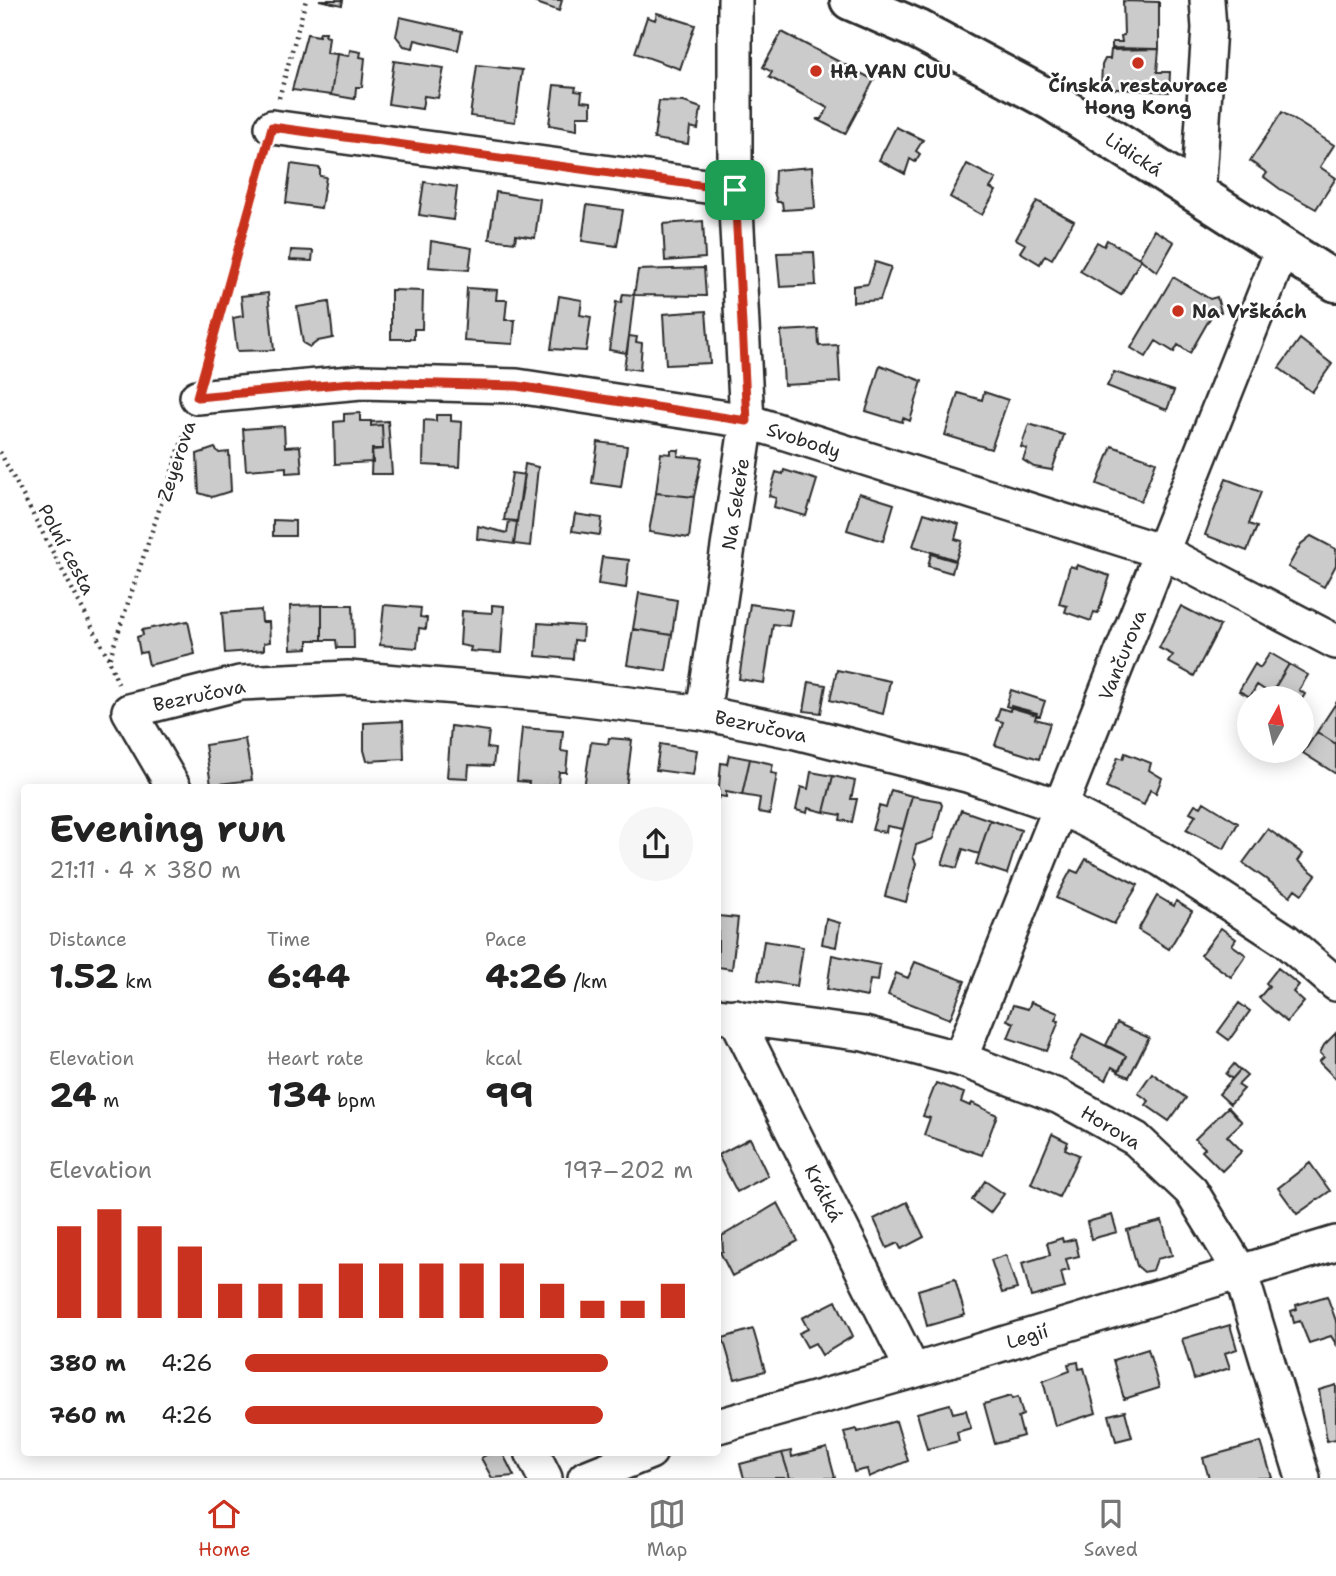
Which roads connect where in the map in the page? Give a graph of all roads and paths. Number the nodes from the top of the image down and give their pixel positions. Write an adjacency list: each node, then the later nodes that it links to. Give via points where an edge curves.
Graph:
1 (306, 0): 5 (path, Zeyerova)
2 (735, 0): 6 (street, Na Sekeře)
3 (850, 0): 7 (street, Lidická, via 919,30 1052,101)
4 (1207, 0): 7 (street)
5 (272, 127): 6 (street); 10 (path, Zeyerova)
6 (735, 190): 11 (street, Na Sekeře)
7 (1198, 194): 8 (street, Lidická)
8 (1282, 250): 9 (street, Lidická); 13 (street, Vančurova)
9 (1335, 283)
10 (197, 397): 11 (street, Svobody, via 361,382 517,386); 15 (path, Zeyerova)
11 (747, 421): 13 (street, Svobody); 17 (street, Na Sekeře)
12 (0, 452): 15 (path, Polní cesta)
13 (1163, 552): 14 (street, Svobody); 19 (street, Vančurova)
14 (1336, 642)
15 (110, 660): 16 (path)
16 (129, 711): 17 (street, Bezručova, via 240,684 348,678); 18 (street)
17 (703, 713): 19 (street, Bezručova, via 967,775)
18 (172, 784)
19 (1061, 807): 20 (street, Bezručova, via 1161,859 1285,940); 22 (street, Vančurova)
20 (1336, 984)
21 (726, 1015): 22 (street, Horova, via 864,1034); 25 (street, Krátká)
22 (960, 1059): 24 (street, Horova, via 1060,1097 1136,1139 1191,1191)
23 (1336, 1243): 24 (street, Legií)
24 (1240, 1271): 25 (street, Legií); 31 (street, Horova)
25 (913, 1371): 26 (street, Legií)
26 (721, 1425)
27 (534, 1456): 29 (street)
28 (640, 1456): 30 (street)
29 (545, 1478)
30 (586, 1478)
31 (1303, 1478)

